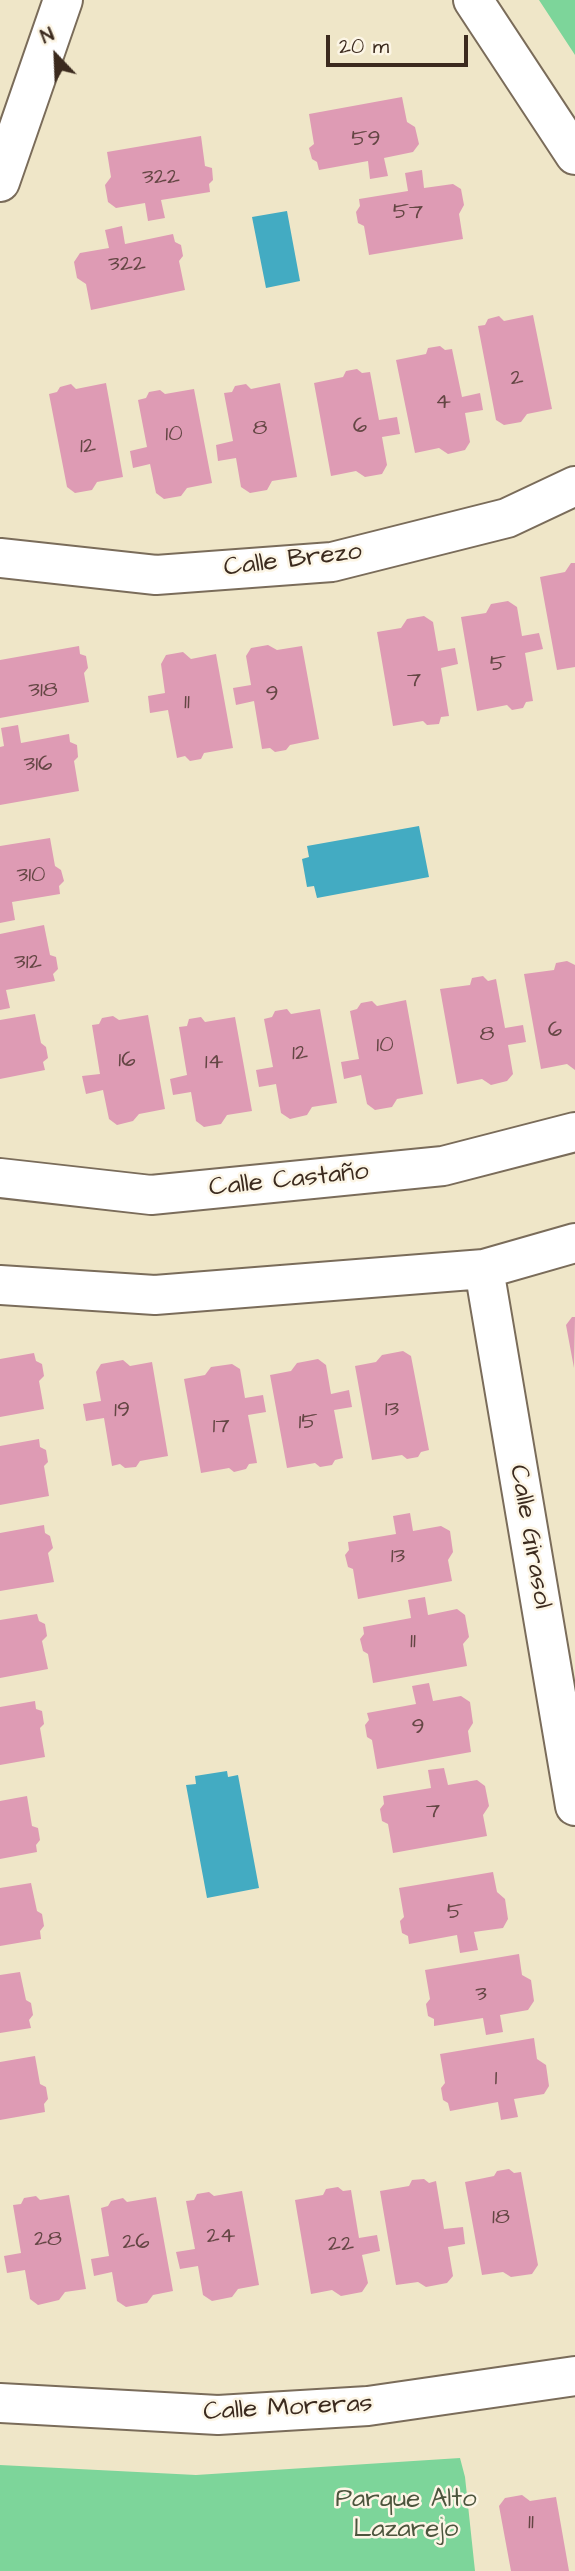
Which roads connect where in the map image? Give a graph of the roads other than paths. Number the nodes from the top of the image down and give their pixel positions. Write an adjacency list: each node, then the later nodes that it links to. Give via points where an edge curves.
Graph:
1 (64, 0): 4 (street)
2 (473, 0): 3 (street)
3 (575, 155)
4 (0, 183)
5 (575, 485): 6 (street, Calle Brezo, via 507,519 332,562 156,575)
6 (0, 558)
7 (575, 1132): 8 (street, Calle Castaño, via 443,1166 151,1195)
8 (0, 1178)
9 (575, 1243): 10 (street)
10 (484, 1269): 11 (street, via 155,1294); 12 (street, Calle Girasol)
11 (0, 1285)
12 (575, 1805)
13 (575, 2376): 14 (street, Calle Moreras, via 368,2406 218,2415)
14 (0, 2403)

